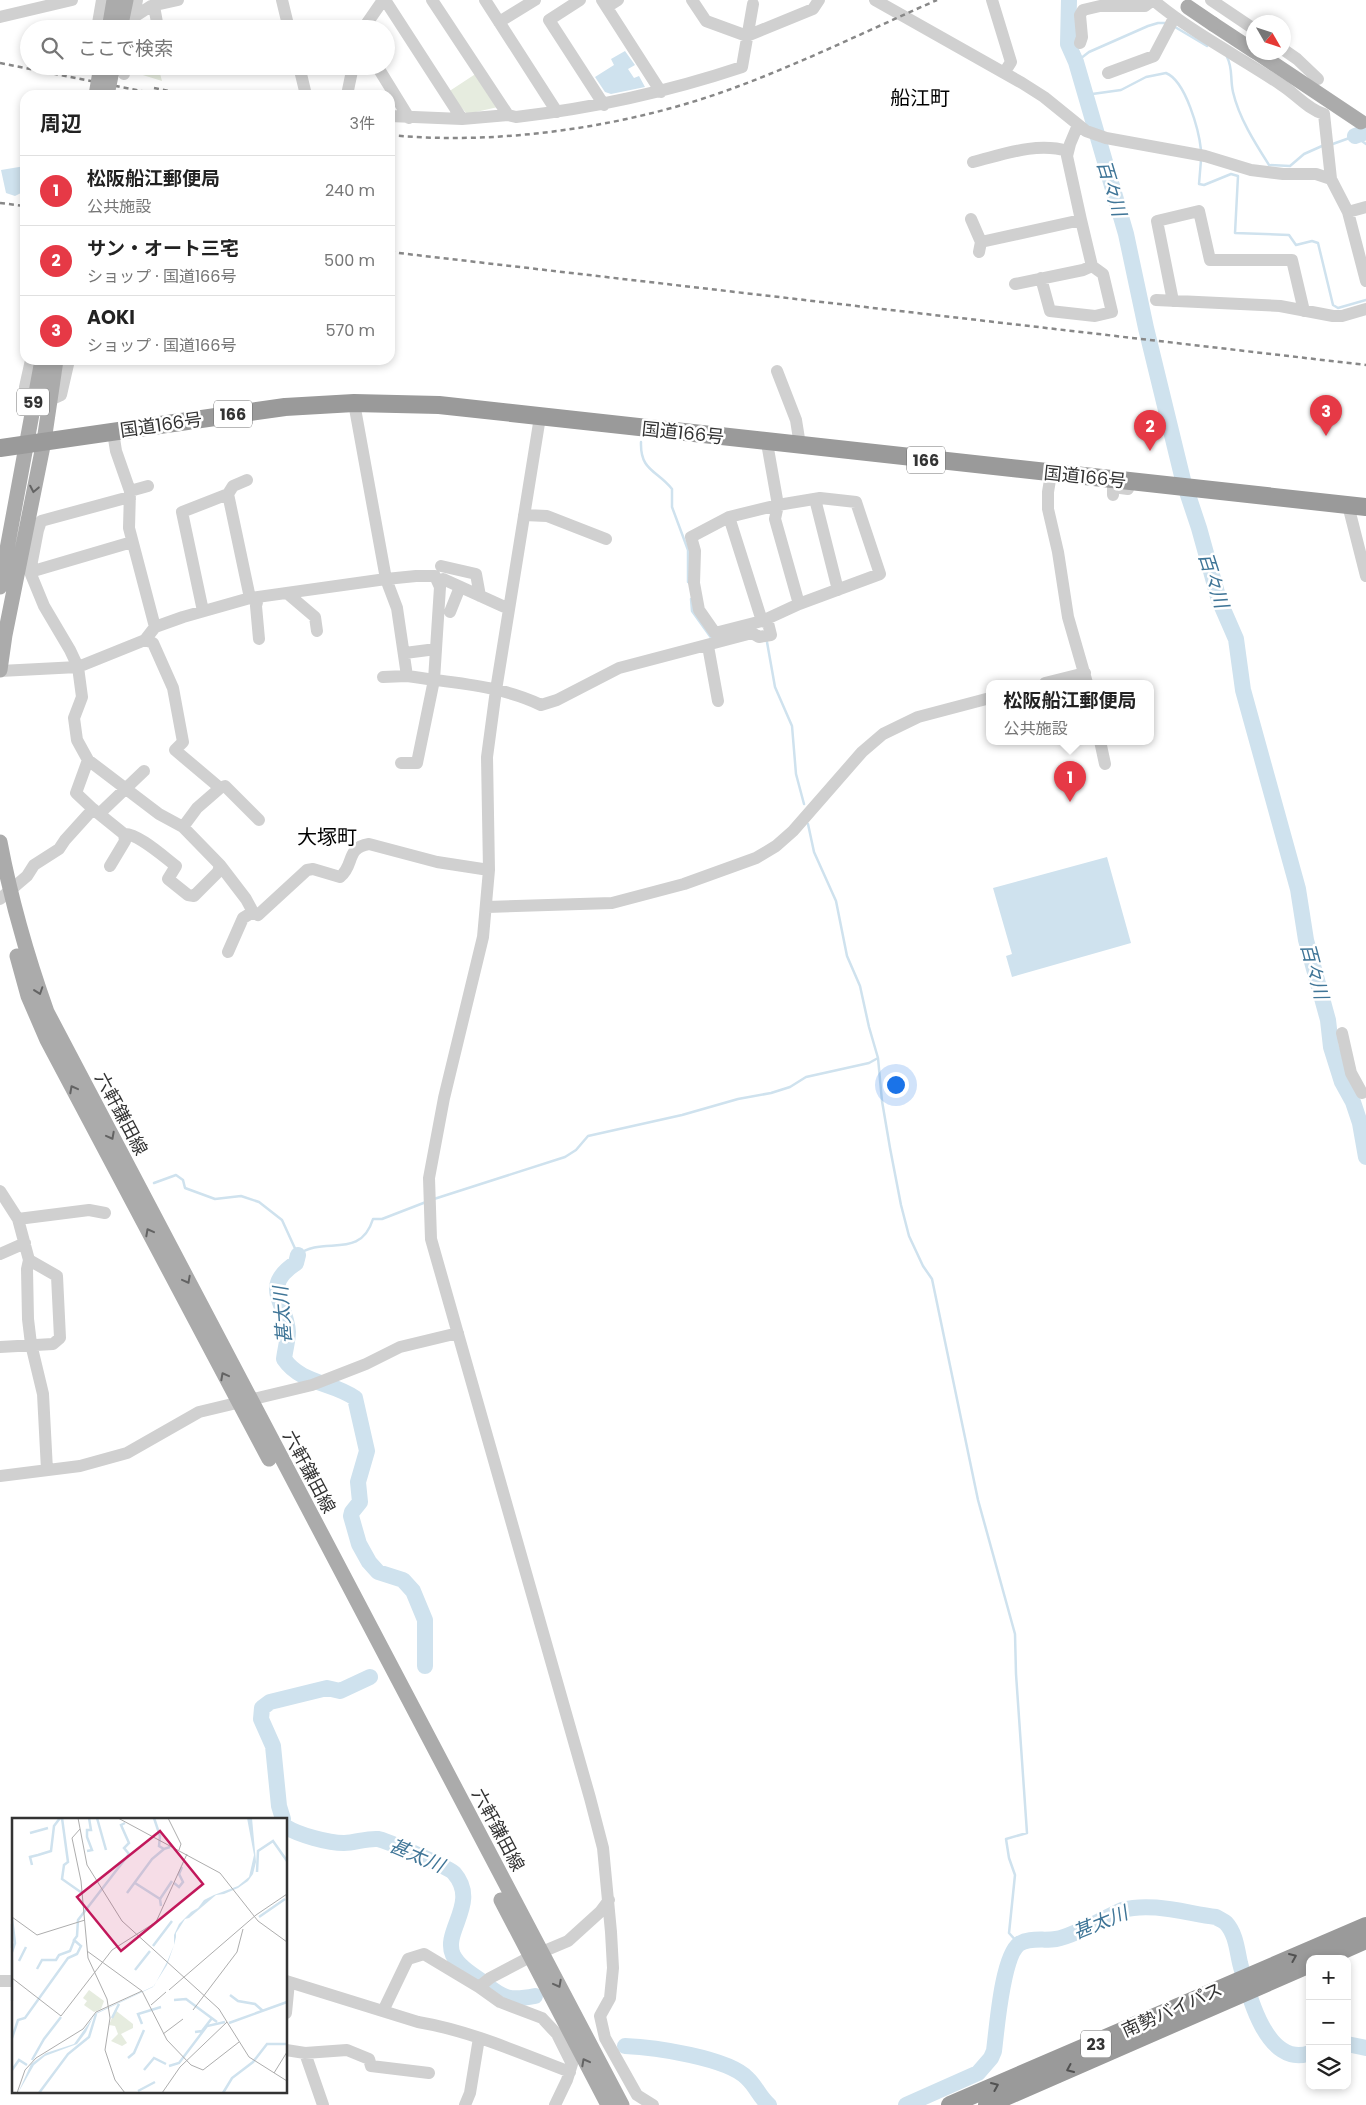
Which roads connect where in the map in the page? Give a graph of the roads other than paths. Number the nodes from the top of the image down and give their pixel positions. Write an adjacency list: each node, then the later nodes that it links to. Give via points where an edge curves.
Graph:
1 (72, 0): 22 (street)
2 (137, 0): 21 (street)
3 (178, 0): 20 (street)
4 (282, 0): 26 (street)
5 (384, 0): 27 (street); 57 (street)
6 (432, 0): 54 (street)
7 (485, 0): 28 (street)
8 (535, 0): 28 (street)
9 (580, 0): 52 (street, via 549,20)
10 (618, 0): 18 (street)
11 (692, 0): 32 (street, via 706,21)
12 (819, 0): 32 (street, via 813,9)
13 (875, 0): 37 (street)
14 (992, 0): 37 (street, via 1011,62)
15 (1153, 0): 29 (street); 33 (street, via 1145,6 1100,6 1083,10 1080,15)
16 (1209, 0): 30 (street); 31 (street)
17 (1183, 3): 34 (main road, bridge)
18 (605, 4): 50 (street)
19 (753, 4): 32 (street)
20 (154, 6): 21 (street); 25 (street)
21 (120, 9): 23 (street); 24 (main road)
22 (0, 17)
23 (107, 20)
24 (114, 20)
25 (157, 20)
26 (287, 20)
27 (370, 20)
28 (499, 22): 53 (street)
29 (1171, 23): 31 (street); 38 (street, via 1154,56)
30 (1246, 24)
31 (1191, 28): 62 (street, via 1283,85 1315,112 1324,114)
32 (747, 36): 50 (street, via 742,67)
33 (1080, 43)
34 (1246, 46)
35 (1291, 55): 44 (street)
36 (1267, 60): 58 (main road, bridge)
37 (1004, 74): 59 (street, via 1044,97)
38 (1108, 74)
39 (99, 75): 45 (main road, bridge)
40 (118, 75): 46 (main road, bridge)
41 (301, 75): 47 (street)
42 (351, 75): 48 (street)
43 (383, 75): 49 (street)
44 (1318, 79)
45 (97, 90)
46 (110, 90)
47 (305, 90)
48 (348, 90)
49 (392, 90)
50 (661, 92): 52 (street)
51 (395, 95): 56 (street)
52 (604, 105): 53 (street)
53 (557, 112): 54 (street, via 516,117)
54 (508, 114): 57 (street)
55 (395, 117): 56 (street)
56 (409, 118): 57 (street)
57 (462, 119)
58 (1366, 126)
59 (1084, 129): 60 (street); 62 (street, via 1106,138 1205,156 1235,172 1316,174)
60 (1068, 151): 61 (street, via 1033,147); 66 (street)
61 (973, 162)
62 (1331, 179): 64 (street)
63 (1366, 207): 64 (street)
64 (1348, 212): 69 (street)
65 (971, 219): 66 (street, via 980,247)
66 (1081, 220): 67 (street)
67 (1092, 266): 68 (street); 68 (street, via 1103,274 1112,312 1095,316 1050,311)
68 (1041, 278): 70 (street)
69 (1366, 282)
70 (1015, 284)
71 (1156, 300): 72 (street)
72 (1173, 301): 74 (street, via 1280,306); 74 (street, via 1157,221 1199,211 1210,260 1292,260)
73 (1366, 309): 74 (street, via 1342,316)
74 (1304, 311)
75 (30, 365): 81 (street, via 25,387)
76 (41, 365): 81 (main road, 59)
77 (55, 365): 80 (main road, 59)
78 (68, 365): 80 (street, via 61,395)
79 (777, 371): 88 (street, via 796,420)
80 (50, 400): 85 (main road, 59)
81 (33, 402): 87 (main road, 59)
82 (354, 403): 83 (highway, 国道166号 / 166, via 439,405); 84 (highway, 国道166号 / 166, via 285,407); 108 (street)
83 (540, 417): 86 (highway, 国道166号 / 166); 101 (street)
84 (113, 432): 85 (highway, 国道166号 / 166); 95 (street)
85 (44, 441): 87 (highway, 国道166号 / 166); 129 (main road, one-way to 129)
86 (767, 443): 88 (highway, 国道166号 / 166); 98 (street)
87 (26, 445): 89 (highway, 国道166号 / 166); 110 (main road)
88 (800, 445): 90 (highway, 国道166号 / 166)
89 (0, 448)
90 (1051, 474): 92 (highway, 国道166号 / 166); 132 (street, via 1048,509 1068,617)
91 (247, 480): 94 (street, via 233,486)
92 (1167, 485): 96 (street, via 1138,490 1113,487); 99 (highway, 国道166号 / 166)
93 (148, 486): 95 (street)
94 (228, 494): 115 (street); 118 (street, via 182,512)
95 (130, 495): 104 (street, via 128,528); 106 (street, via 41,521)
96 (1112, 495)
97 (815, 499): 98 (street); 112 (street); 112 (street, via 856,502 880,574)
98 (778, 505): 102 (street); 116 (street, via 774,519)
99 (1348, 506): 100 (highway, 国道166号 / 166); 107 (street)
100 (1366, 507)
101 (524, 515): 103 (street, via 547,516); 117 (street)
102 (729, 517): 120 (street); 120 (street, via 691,537 699,610 715,633)
103 (606, 540)
104 (132, 542): 106 (street); 121 (street)
105 (441, 566): 114 (street, via 476,574)
106 (30, 572): 128 (street, via 44,606)
107 (1366, 576)
108 (386, 579): 113 (street); 126 (street, via 435,576 440,587); 127 (street, via 397,608)
109 (443, 579): 111 (street)
110 (0, 587)
111 (460, 587): 114 (street); 119 (street)
112 (838, 590): 116 (street)
113 (288, 594): 115 (street); 122 (street, via 314,617)
114 (480, 596): 117 (street)
115 (254, 598): 118 (street); 123 (street)
116 (799, 604): 120 (street)
117 (509, 609): 135 (street)
118 (203, 611): 121 (street)
119 (450, 612)
120 (762, 621): 125 (street, via 768,623 771,635 759,638 752,634)
121 (155, 627): 124 (street)
122 (317, 631)
123 (259, 639)
124 (145, 640): 128 (street); 144 (street, via 153,643 174,688 183,742 175,750)
125 (708, 646): 135 (street, via 619,668 541,705 525,697); 137 (street)
126 (436, 649): 127 (street); 133 (street)
127 (405, 653): 130 (street)
128 (78, 668): 129 (street); 139 (street, via 82,697 74,718 77,740)
129 (0, 670)
130 (407, 676): 131 (street); 133 (street)
131 (383, 677)
132 (1086, 678): 134 (street)
133 (434, 680): 135 (street); 140 (street, via 417,764)
134 (1070, 680)
135 (496, 690): 152 (street, via 487,757)
136 (986, 699): 154 (street, via 918,717 883,734 858,756 793,831 756,858 684,884 612,902)
137 (718, 701)
138 (1101, 745): 141 (street)
139 (88, 760): 143 (street); 145 (street, via 76,793)
140 (401, 763)
141 (1105, 764)
142 (144, 770): 143 (street)
143 (126, 788): 145 (street); 147 (street, via 159,814)
144 (220, 788): 146 (street, via 225,786); 147 (street, via 197,808)
145 (96, 812): 148 (street); 153 (street, via 64,840 59,849 34,866 27,876)
146 (259, 820)
147 (183, 827): 150 (street)
148 (124, 834): 150 (street, via 140,839 176,866 168,878 194,896 218,872); 151 (street, via 125,841)
149 (0, 842): 153 (main road, 六軒鎌田線)
150 (220, 864): 155 (street)
151 (110, 866)
152 (489, 870): 154 (street); 155 (street, via 437,862 370,844 353,852 346,873 340,877 306,870 258,915)
153 (3, 895): 168 (main road, 六軒鎌田線, via 47,1012)
154 (487, 907): 165 (street, via 429,1178 431,1239)
155 (253, 912): 156 (street, via 243,918)
156 (228, 952)
157 (1342, 1033): 158 (street, via 1352,1073)
158 (1365, 1095)
159 (0, 1191): 161 (street)
160 (105, 1213): 161 (street, via 89,1210)
161 (18, 1219): 162 (street)
162 (25, 1243): 163 (street); 164 (street)
163 (0, 1254)
164 (29, 1260): 166 (street); 166 (street, via 57,1276 60,1338 52,1344)
165 (458, 1333): 168 (street, via 400,1347 318,1383); 171 (street, via 590,1798 603,1848)
166 (30, 1344): 167 (street); 169 (street, via 43,1394)
167 (0, 1347)
168 (243, 1400): 169 (street, via 199,1412 128,1453 80,1466); 174 (main road, 六軒鎌田線)
169 (47, 1470): 170 (street)
170 (0, 1476)
171 (609, 1900): 174 (street, via 568,1941); 191 (street, via 613,1968 610,1998 600,2016 605,2038 637,2095)
172 (1366, 1926): 179 (highway, 南勢バイパス / 23, one-way to 172)
173 (1366, 1940): 175 (highway)
174 (536, 1955): 178 (street); 189 (main road, 六軒鎌田線, one-way to 174); 190 (main road, 六軒鎌田線, one-way to 190)
175 (1332, 1955)
176 (1306, 1965): 179 (highway, 南勢バイパス / 23)
177 (288, 1981): 180 (street)
178 (483, 1984): 180 (street, via 424,1954 408,1959); 184 (street, via 500,2002 542,2018 568,2055 572,2064)
179 (1246, 1985): 192 (highway, 南勢バイパス / 23, one-way to 179); 193 (highway, 南勢バイパス / 23, one-way to 193)
180 (383, 2011): 181 (street)
181 (479, 2038): 184 (street); 187 (street, via 470,2092)
182 (288, 2050): 183 (street)
183 (305, 2053): 185 (street, via 347,2050 369,2059 371,2066); 186 (street)
184 (570, 2072): 188 (street)
185 (429, 2073)
186 (323, 2105)
187 (464, 2105)
188 (555, 2105)
189 (608, 2105)
190 (622, 2105)
191 (652, 2105)
192 (950, 2105)
193 (987, 2105)

